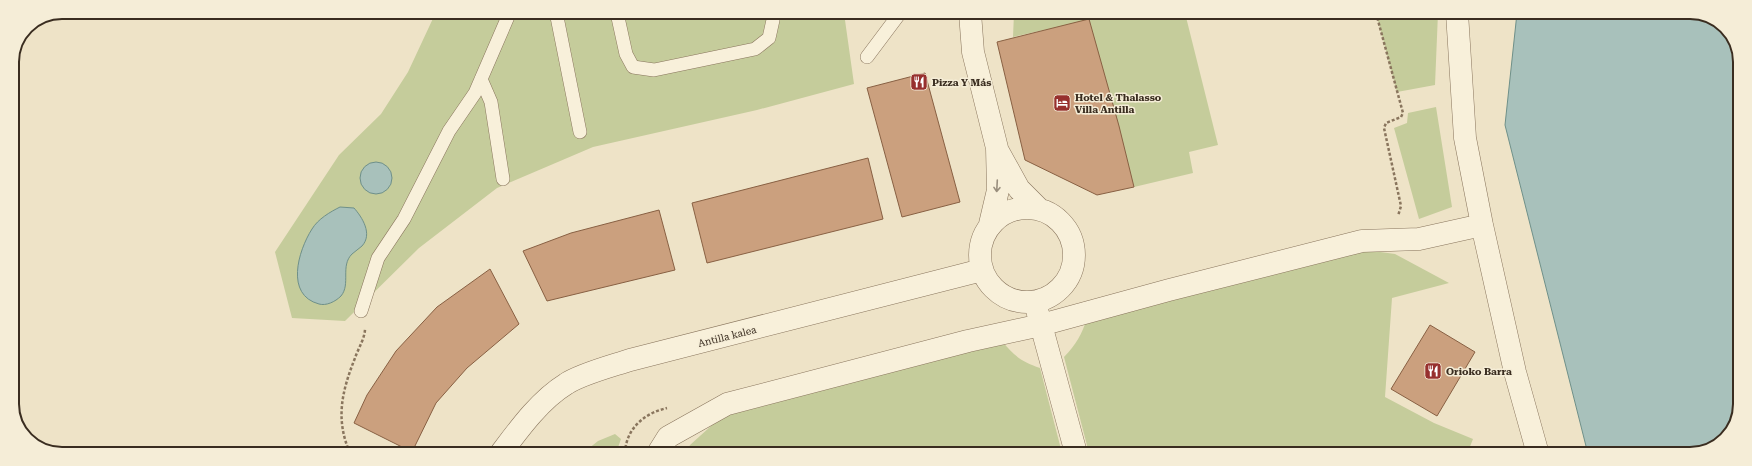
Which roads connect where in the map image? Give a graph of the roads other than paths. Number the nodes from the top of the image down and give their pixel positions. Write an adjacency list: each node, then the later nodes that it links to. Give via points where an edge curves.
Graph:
1 (507, 19): 9 (lane)
2 (557, 19): 10 (lane)
3 (618, 19): 4 (lane, via 626,54 633,67 654,70 755,49 770,38)
4 (772, 19)
5 (896, 19): 8 (lane)
6 (970, 19): 11 (street, via 973,52)
7 (1457, 19): 15 (street, via 1465,138)
8 (867, 57)
9 (481, 79): 12 (lane, via 491,102); 18 (lane, via 475,93 450,131 404,219 378,258)
10 (580, 132)
11 (997, 148): 13 (street, via 1019,189); 14 (street, one-way to 14, via 998,190)
12 (503, 179)
13 (1039, 209): 14 (street, via 1012,209); 17 (street, via 1054,216 1066,228 1073,243 1074,259 1070,274 1062,287 1049,296)
14 (990, 224): 16 (street, via 982,238 979,254)
15 (1482, 225): 19 (street, via 1419,239 1362,241); 23 (street, via 1515,372)
16 (982, 270): 17 (street, via 990,284 1002,295 1018,301); 20 (street, Antilla kalea, via 630,360 566,383 528,418)
17 (1035, 301): 19 (street)
18 (361, 311)
19 (1041, 325): 21 (street, via 955,344 727,404 668,437); 22 (street)
20 (506, 447)
21 (662, 447)
22 (1074, 447)
23 (1536, 447)

